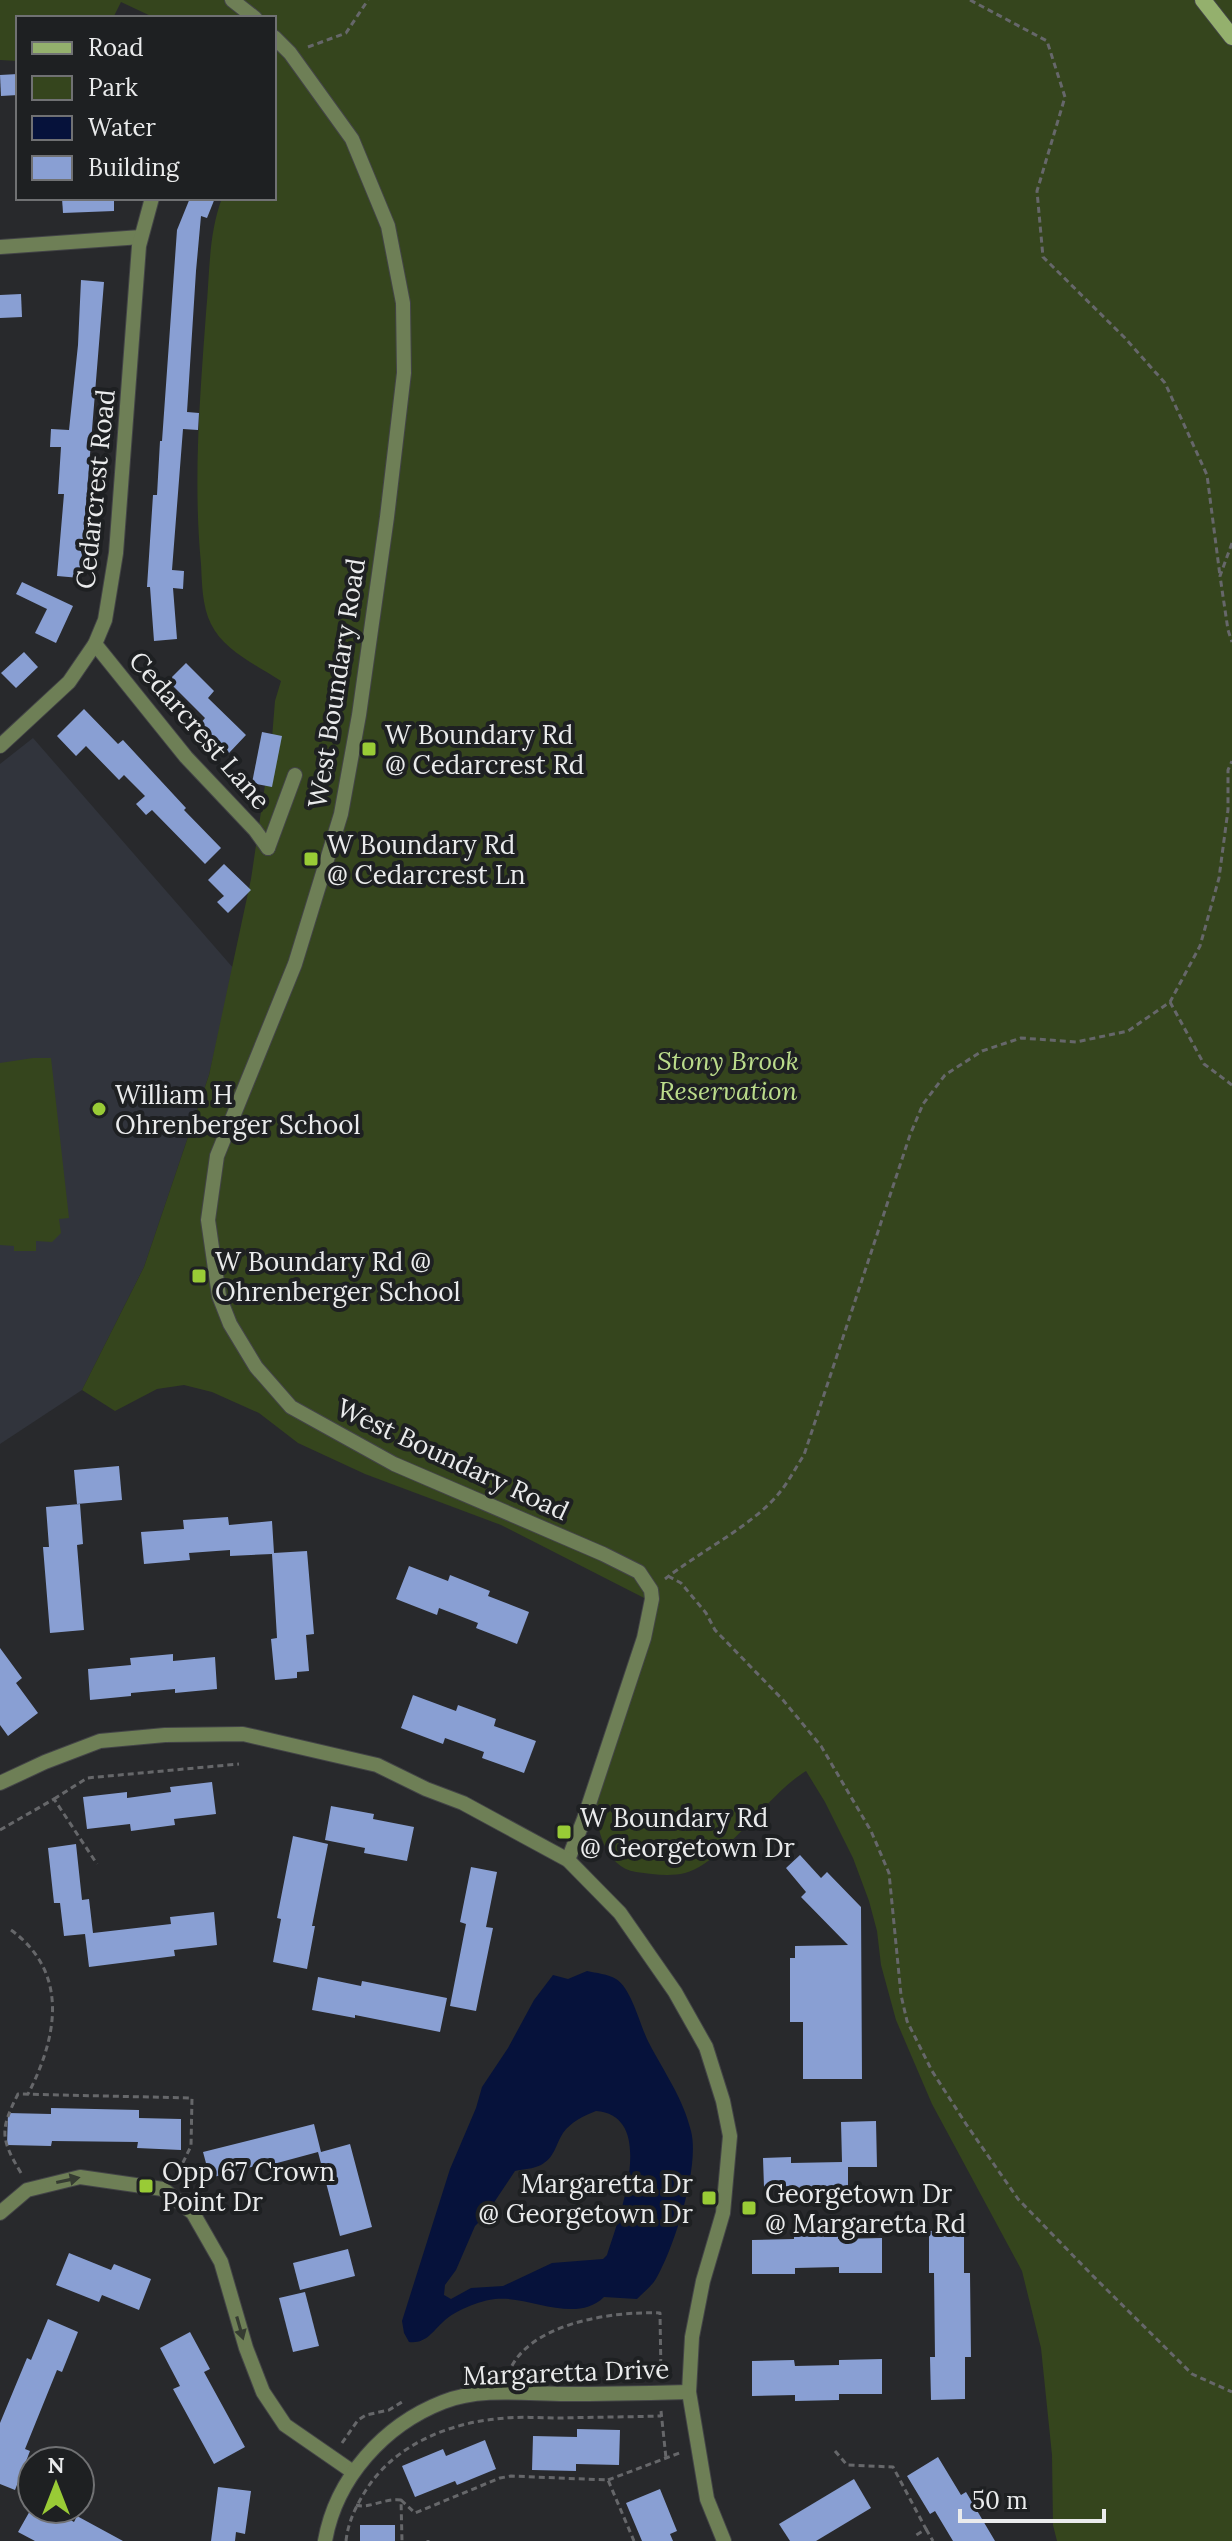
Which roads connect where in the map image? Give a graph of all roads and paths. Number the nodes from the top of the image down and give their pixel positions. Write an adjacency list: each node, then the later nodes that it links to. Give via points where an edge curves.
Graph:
1 (232, 0): 5 (street)
2 (368, 0): 8 (path, via 346,33)
3 (970, 0): 13 (path, via 1047,41 1065,97 1037,191 1043,257 1165,383 1207,475)
4 (1203, 0): 6 (main road)
5 (252, 16)
6 (1232, 37)
7 (276, 39): 8 (street, West Boundary Road)
8 (290, 53): 23 (street, West Boundary Road, via 352,139 388,226 403,303 404,373 341,814 295,964 217,1156 208,1220 219,1296 256,1367 291,1407 394,1464 639,1572)
9 (151, 200): 10 (street, Cedarcrest Road)
10 (141, 237): 11 (street); 15 (street, Cedarcrest Road, via 116,553 105,620)
11 (0, 247)
12 (1232, 543): 13 (path)
13 (1220, 576): 14 (path)
14 (1232, 642)
15 (95, 644): 16 (street, Cedarcrest Road, via 69,682); 19 (street, Cedarcrest Lane)
16 (0, 746)
17 (1232, 761): 20 (path, via 1219,878 1200,946)
18 (295, 775): 19 (street, West Boundary Road)
19 (268, 848)
20 (1170, 1002): 21 (path, via 1204,1064); 22 (path, via 1128,1031 1076,1042 1021,1038 982,1051 945,1075 923,1104 910,1135 804,1455 778,1494)
21 (1232, 1085)
22 (668, 1576): 23 (path); 38 (path, via 681,1583 715,1630 821,1746 871,1831 889,1873 907,2021 932,2071 1018,2199 1192,2374)
23 (651, 1590): 28 (street, via 644,1638)
24 (239, 1764): 26 (path, via 87,1778)
25 (0, 1783): 28 (street, via 100,1741 243,1734 377,1765 463,1803)
26 (54, 1799): 27 (path); 29 (path)
27 (0, 1830)
28 (568, 1860): 37 (street, via 620,1913 675,1992 706,2047 723,2101 730,2136 725,2199 692,2337)
29 (97, 1864)
30 (11, 1930): 31 (path, via 44,1966 53,1998 52,2034)
31 (28, 2094): 32 (path, via 18,2094 0,2128 1,2146); 33 (path, via 192,2098 191,2146)
32 (33, 2188): 33 (street, one-way to 33, via 80,2177); 34 (street)
33 (168, 2193): 42 (street, one-way to 42, via 193,2213 221,2262 246,2348 270,2403 285,2425)
34 (0, 2213)
35 (661, 2378): 36 (path, via 660,2313 652,2313 615,2314 560,2327 518,2355)
36 (506, 2380)
37 (689, 2392): 39 (street); 42 (street, Margaretta Drive, via 483,2394 445,2401 408,2420)
38 (1232, 2392)
39 (697, 2447): 41 (path); 53 (street, via 707,2499)
40 (835, 2451): 47 (path, via 847,2465 893,2467)
41 (666, 2458): 43 (path); 46 (path, via 661,2416 497,2419 418,2441 392,2458)
42 (353, 2472): 44 (street, Margaretta Drive)
43 (608, 2480): 45 (path, via 511,2476 415,2513); 52 (path)
44 (337, 2497): 46 (path); 49 (street, Margaretta Drive)
45 (401, 2500): 46 (path); 51 (path)
46 (356, 2505): 50 (path)
47 (926, 2529): 48 (path); 54 (path)
48 (913, 2537)
49 (325, 2541)
50 (346, 2541)
51 (402, 2541)
52 (634, 2541)
53 (724, 2541)
54 (933, 2541)

